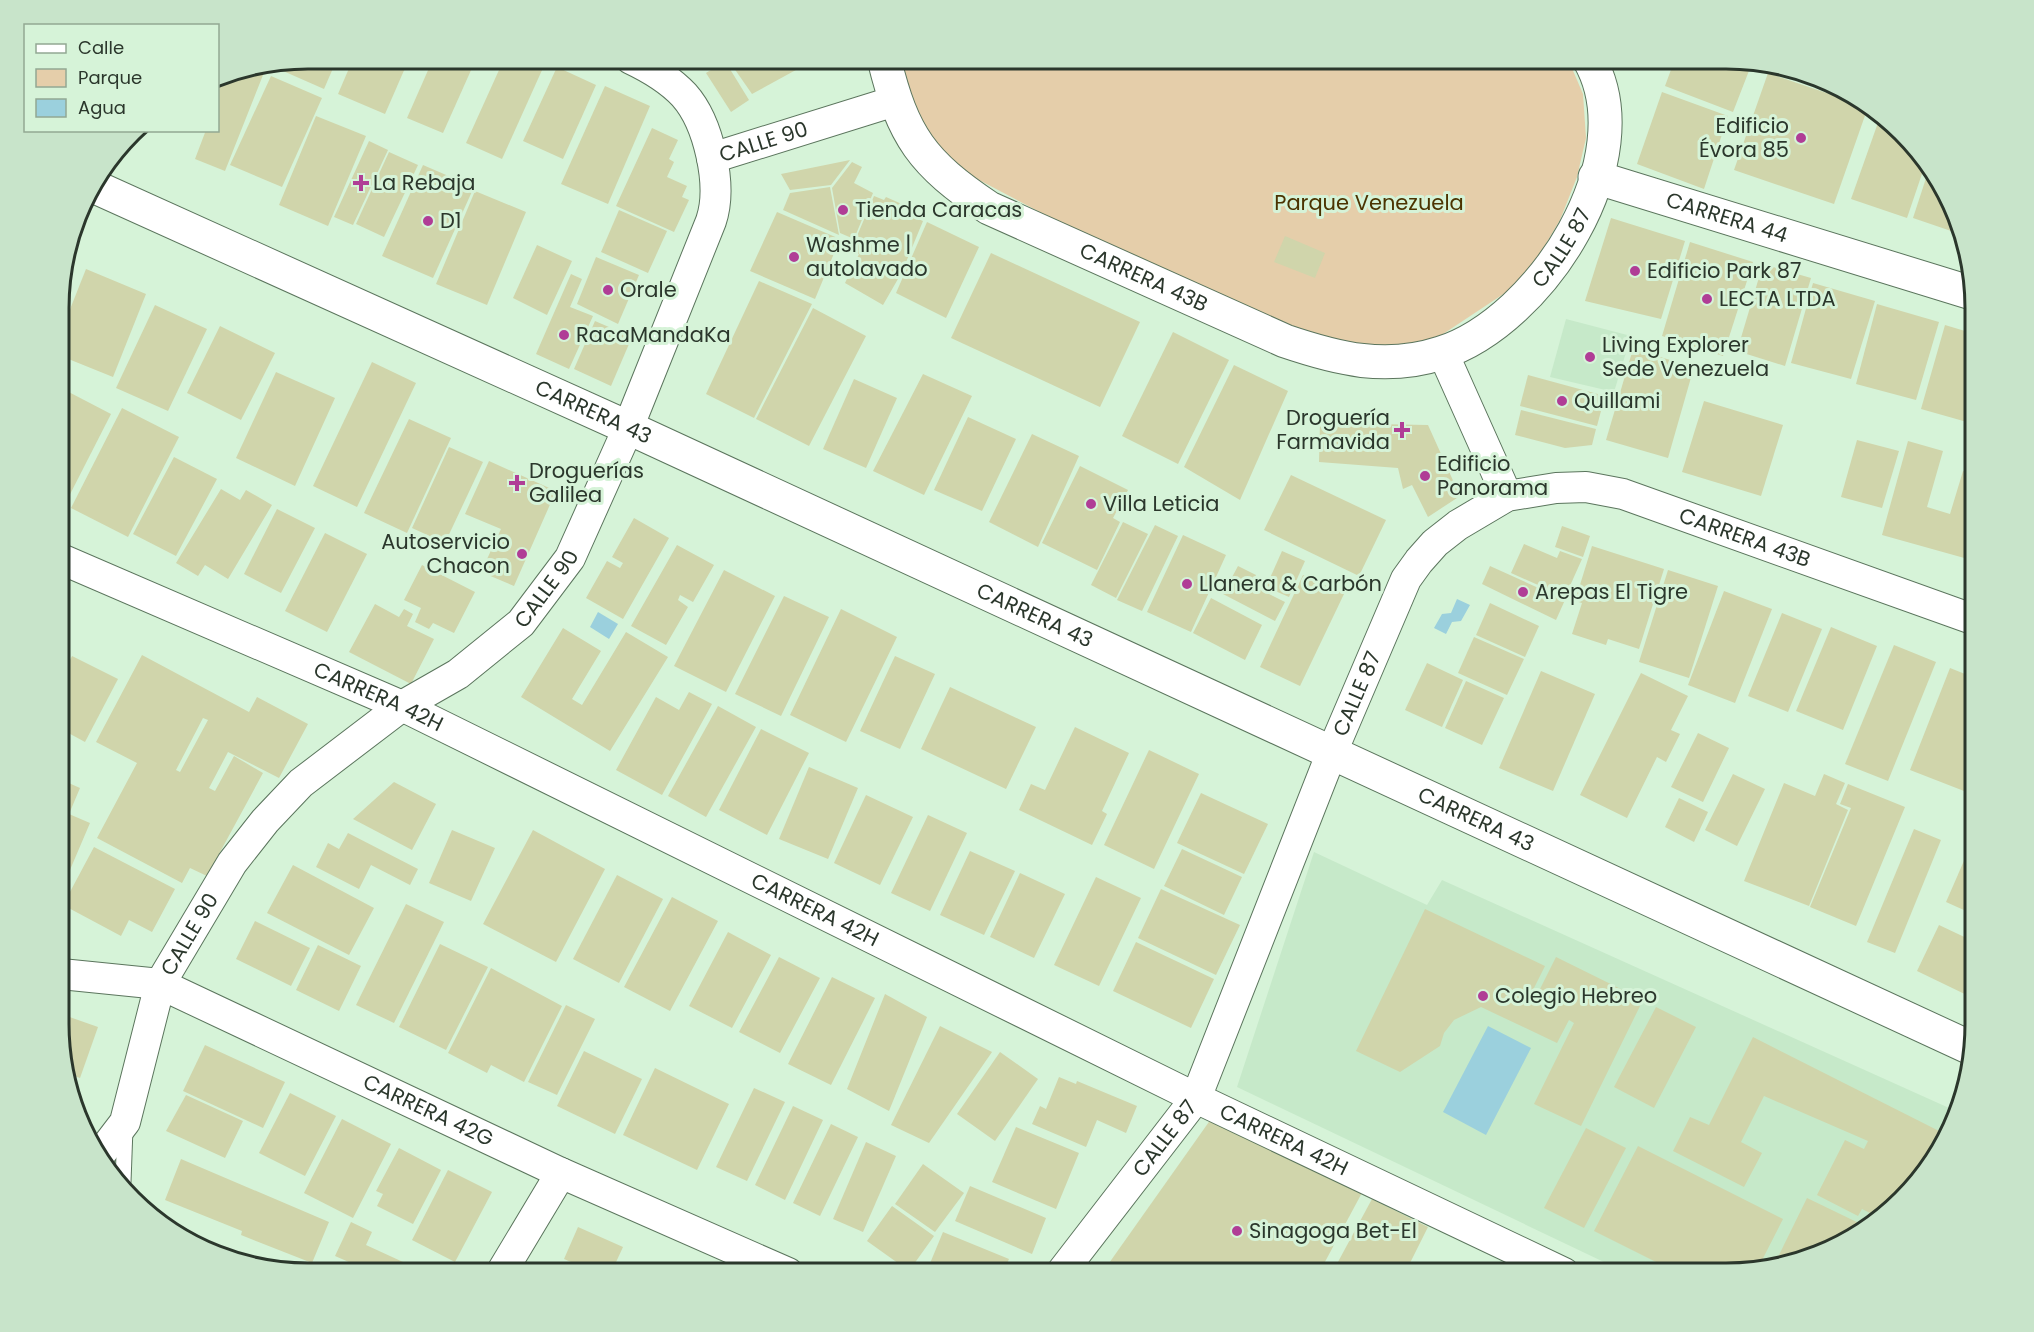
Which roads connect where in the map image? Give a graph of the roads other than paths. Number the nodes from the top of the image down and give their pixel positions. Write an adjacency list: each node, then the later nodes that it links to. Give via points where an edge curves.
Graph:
1 (649, 69): 5 (street, via 673,84 698,113)
2 (887, 69): 4 (street)
3 (1595, 69): 6 (street, via 1605,105 1605,141)
4 (895, 101): 5 (street, CALLE 90); 9 (street, CARRERA 43B, via 928,159 951,183 989,208 1285,341 1334,357 1392,362)
5 (712, 158): 10 (street, CALLE 90, via 716,195 713,216)
6 (1595, 177): 8 (street, CARRERA 44); 9 (street, CALLE 87, via 1570,241 1551,269 1502,318)
7 (100, 189): 10 (street, CARRERA 43)
8 (1964, 291)
9 (1443, 353): 11 (street)
10 (628, 428): 14 (street, CALLE 90, via 570,558 521,623 458,674); 15 (street, CARRERA 43)
11 (1507, 496): 13 (street, CARRERA 43B, via 1556,488 1623,494); 15 (street, CALLE 87, via 1435,543 1406,579)
12 (69, 562): 14 (street, CARRERA 42H)
13 (1965, 616)
14 (402, 706): 17 (street, CALLE 90, via 302,783 265,821 232,862); 19 (street, CARRERA 42H)
15 (1332, 752): 18 (street, CARRERA 43); 19 (street, CALLE 87)
16 (69, 975): 17 (street, CARRERA 42G)
17 (160, 984): 20 (street, CALLE 90); 22 (street, CARRERA 42G)
18 (1964, 1045)
19 (1196, 1098): 26 (street, CALLE 87); 27 (street, CARRERA 42H)
20 (125, 1122): 21 (street, CALLE 90); 23 (lane, CALLE 90)
21 (104, 1149)
22 (561, 1173): 24 (street); 25 (street, CARRERA 42G)
23 (123, 1176)
24 (508, 1263)
25 (765, 1263)
26 (1069, 1263)
27 (1543, 1263)

